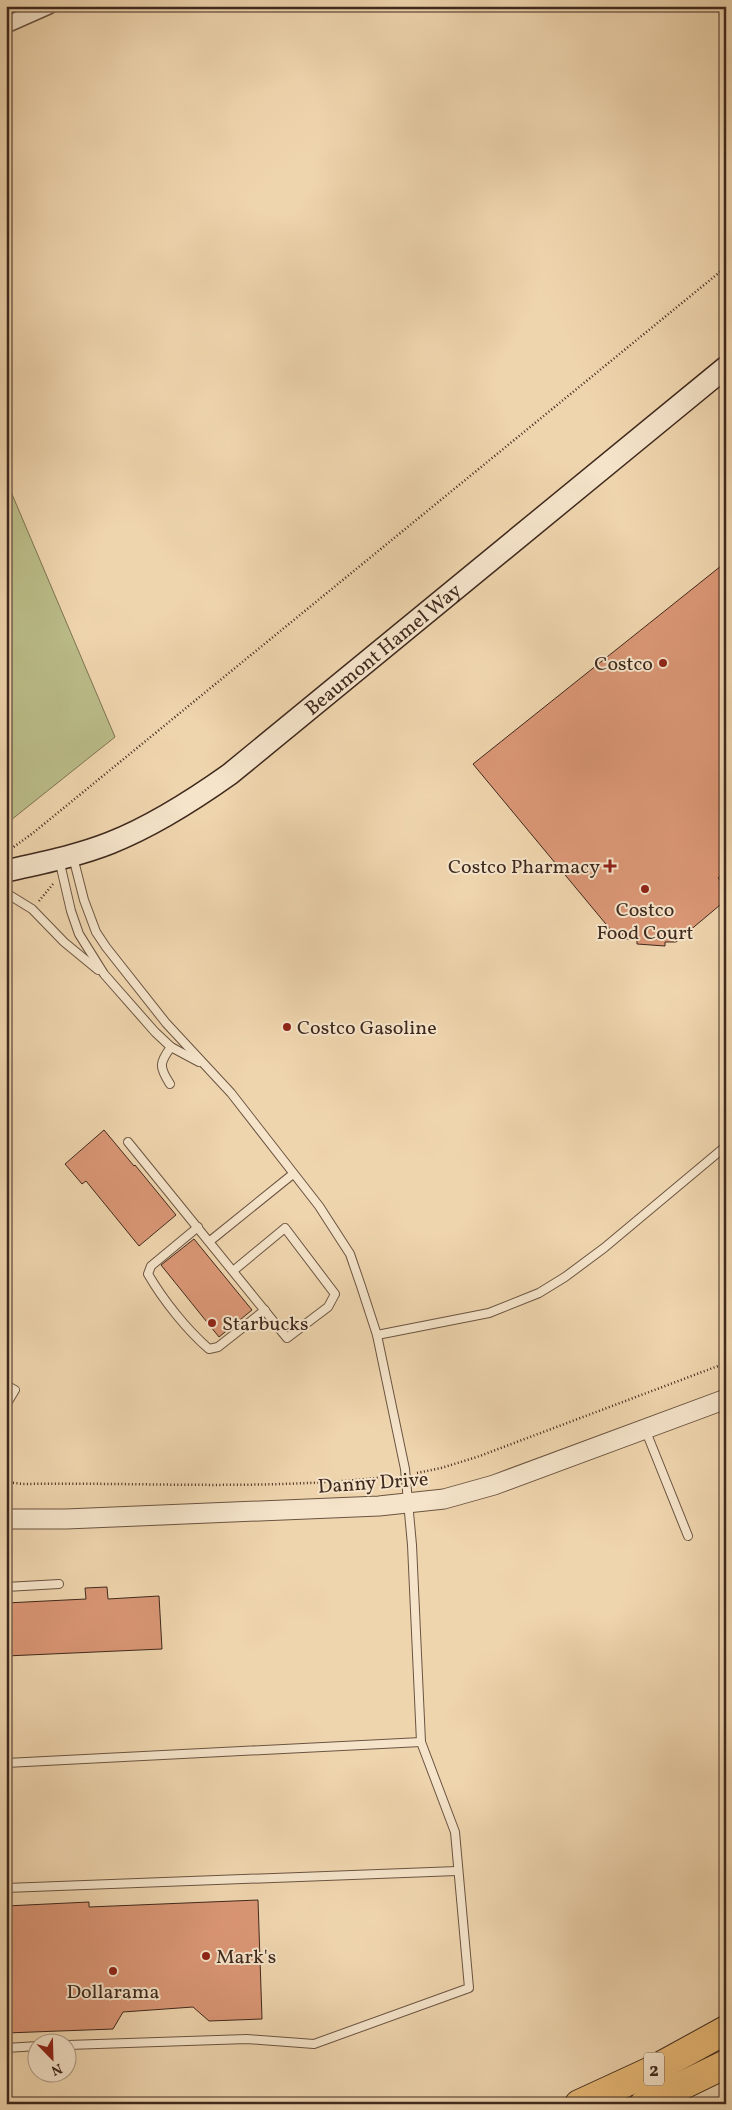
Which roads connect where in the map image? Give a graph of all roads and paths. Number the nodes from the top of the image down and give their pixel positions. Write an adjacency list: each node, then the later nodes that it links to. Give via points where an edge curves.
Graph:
1 (49, 6): 2 (street)
2 (6, 26)
3 (726, 267): 5 (path)
4 (726, 367): 6 (main road, Beaumont Hamel Way, via 230,774 194,800 132,834)
5 (6, 852)
6 (66, 857): 7 (main road, Beaumont Hamel Way); 11 (lane, via 71,911 79,934); 13 (lane, via 96,932 166,1023)
7 (6, 871)
8 (57, 883): 10 (path, via 51,885)
9 (6, 893): 11 (lane, via 32,910 64,942)
10 (38, 902)
11 (104, 974): 12 (lane)
12 (171, 1047): 13 (lane); 14 (lane, via 161,1066)
13 (205, 1066): 17 (lane)
14 (170, 1084)
15 (128, 1142): 18 (lane)
16 (726, 1146): 22 (lane, via 604,1248 538,1293 490,1314)
17 (293, 1174): 19 (lane); 22 (lane, via 334,1226 350,1254)
18 (198, 1227): 19 (lane); 21 (lane, via 151,1266 148,1274 156,1288 209,1349 218,1346)
19 (210, 1241): 20 (lane)
20 (233, 1271): 21 (lane); 21 (lane, via 285,1228 335,1294 328,1307 287,1338)
21 (265, 1310)
22 (377, 1335): 31 (lane, via 405,1469)
23 (726, 1363): 28 (path, via 477,1457)
24 (6, 1385): 26 (lane, via 15,1390)
25 (726, 1398): 27 (street, Danny Drive)
26 (6, 1405)
27 (645, 1429): 31 (street, Danny Drive, via 494,1486); 33 (lane)
28 (424, 1472)
29 (376, 1478): 30 (path, via 193,1486)
30 (6, 1482)
31 (408, 1504): 32 (street, Danny Drive); 36 (lane)
32 (6, 1519)
33 (688, 1536)
34 (59, 1584): 35 (lane)
35 (6, 1587)
36 (421, 1742): 37 (lane); 38 (lane, via 455,1832)
37 (6, 1762)
38 (457, 1870): 39 (lane); 41 (lane, via 469,1988 314,2044 247,2039)
39 (6, 1888)
40 (726, 2030): 45 (highway, 2, via 655,2069)
41 (78, 2045)
42 (28, 2047): 43 (lane)
43 (6, 2048)
44 (726, 2064): 46 (highway, 2)
45 (579, 2104)
46 (644, 2104)

